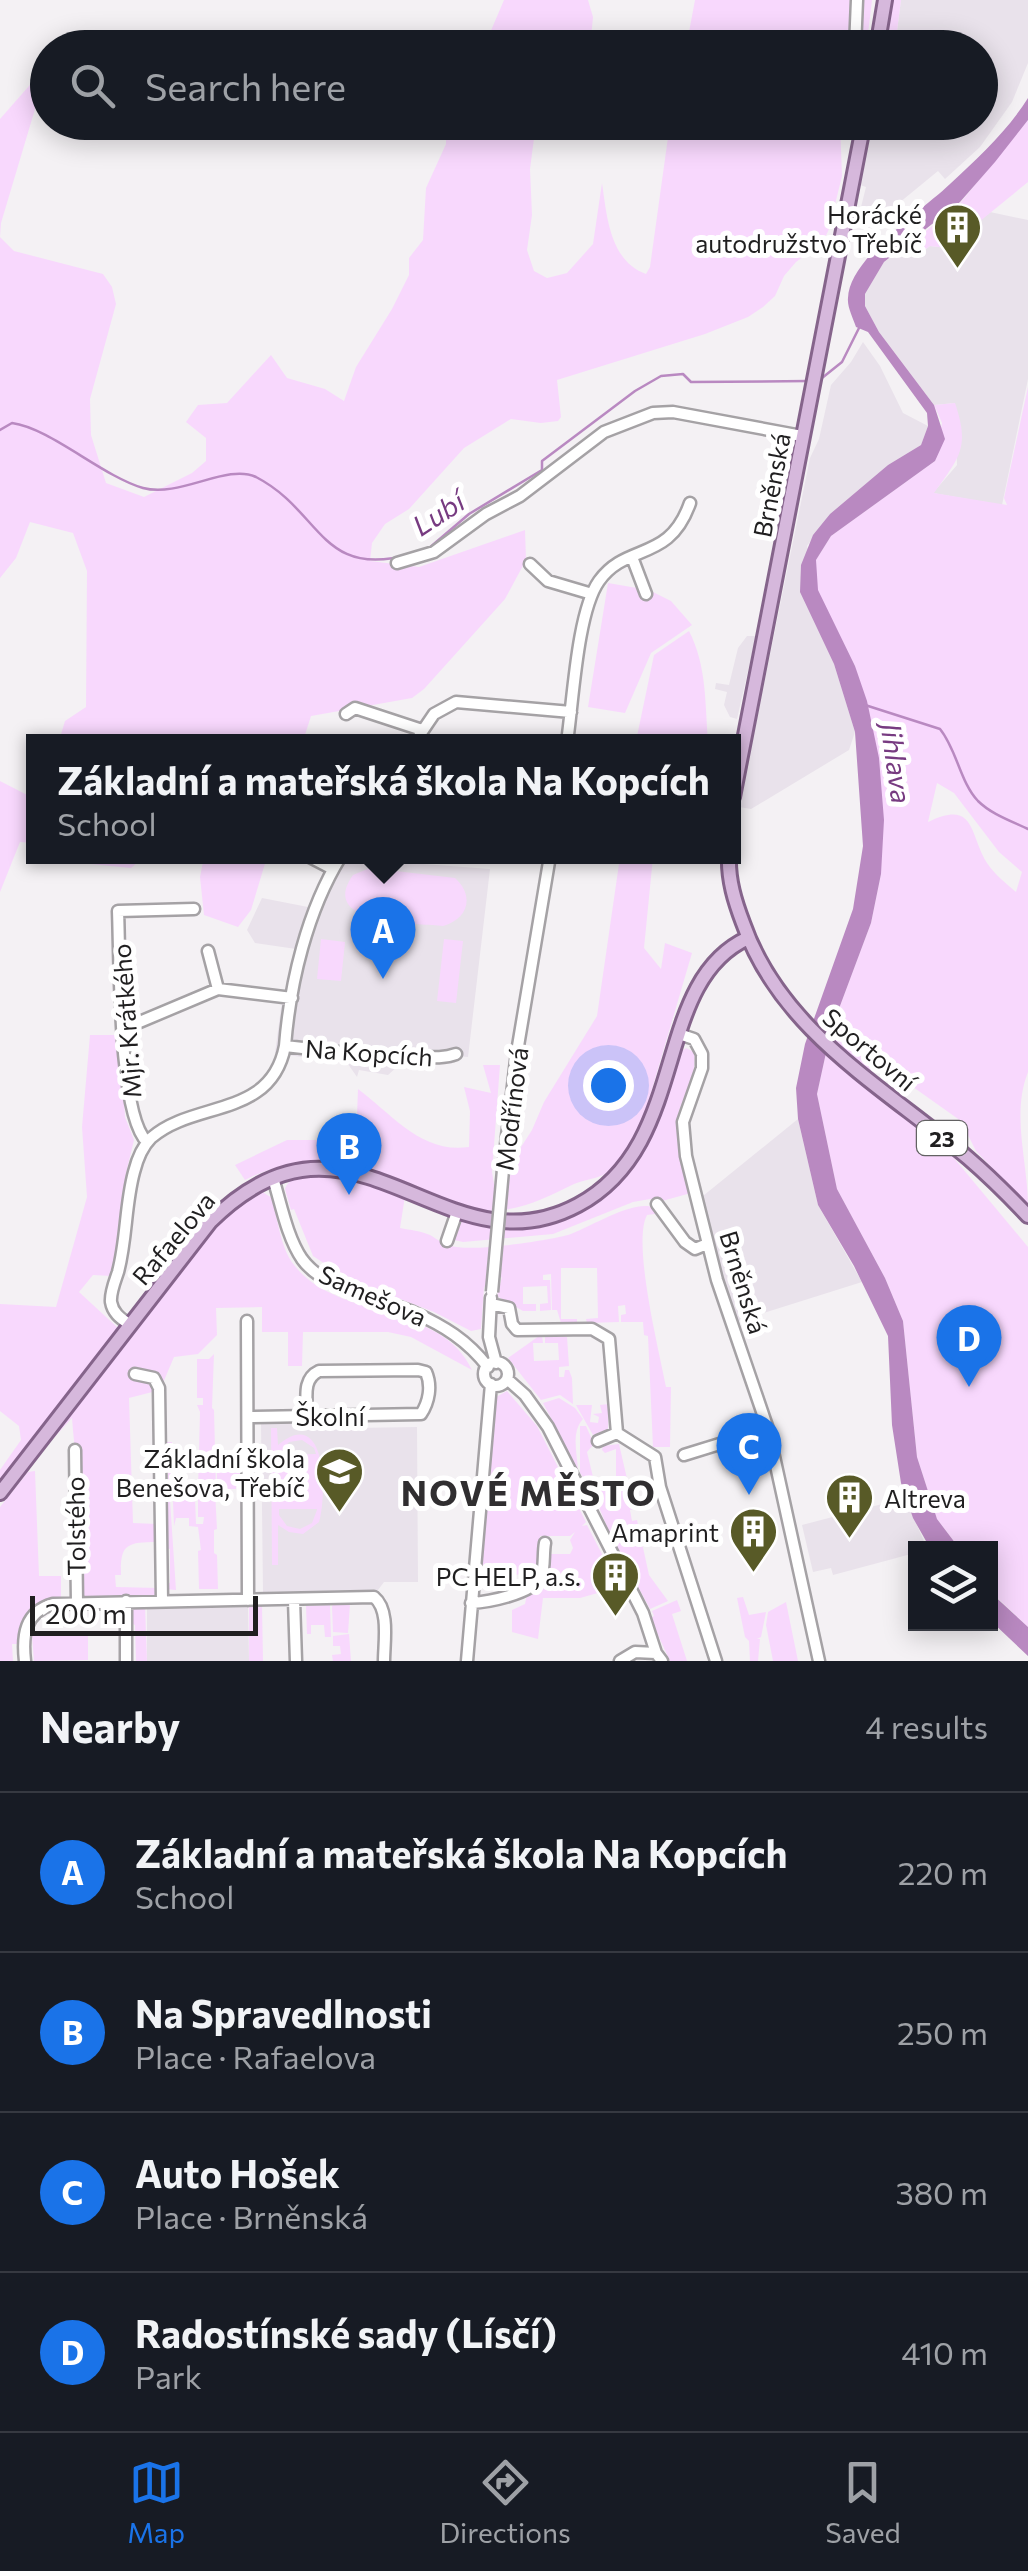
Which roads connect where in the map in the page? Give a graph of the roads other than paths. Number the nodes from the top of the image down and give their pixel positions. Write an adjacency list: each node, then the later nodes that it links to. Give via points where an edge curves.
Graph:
1 (857, 0): 3 (street)
2 (884, 0): 4 (main road)
3 (856, 30)
4 (880, 30)
5 (861, 140): 6 (main road, Brněnská)
6 (802, 436): 9 (street, via 653,413 604,432 434,552); 20 (main road, Brněnská)
7 (684, 509): 8 (street, via 672,536)
8 (632, 557): 11 (street, via 608,571); 12 (street)
9 (396, 564)
10 (530, 564): 11 (street, via 548,581)
11 (592, 594): 14 (street)
12 (646, 594)
13 (568, 629): 14 (street)
14 (583, 631): 15 (street)
15 (571, 712): 17 (street, via 456,702); 19 (street)
16 (346, 714): 17 (street, via 355,708)
17 (422, 730): 18 (street)
18 (420, 734)
19 (568, 734)
20 (741, 755)
21 (323, 864): 25 (street)
22 (336, 864): 25 (street, Na Kopcích)
23 (549, 864): 42 (street, Modřínová, bridge, via 517,1052)
24 (730, 864): 27 (main road, 23)
25 (333, 869): 30 (street, Na Kopcích)
26 (194, 910): 31 (street, Mjr. Krátkého, via 118,911)
27 (743, 941): 32 (main road, via 700,982); 39 (main road, Sportovní / 23, via 794,1013)
28 (208, 952): 29 (street)
29 (218, 989): 30 (street); 31 (street)
30 (292, 998): 33 (street, Na Kopcích)
31 (124, 1028): 35 (street, Mjr. Krátkého, via 136,1130)
32 (680, 1034): 38 (main road, Rafaelova, via 644,1137 608,1185 541,1218 501,1222); 41 (street, Brněnská, via 702,1054 683,1130)
33 (286, 1046): 34 (street, Na Kopcích, via 392,1058); 35 (street, via 255,1094)
34 (456, 1054)
35 (147, 1142): 44 (street, via 133,1175 112,1296 114,1312)
36 (274, 1178): 38 (main road, Rafaelova, via 316,1169 352,1172); 44 (main road, Rafaelova, via 210,1222); 46 (street, Samešova, via 312,1270)
37 (658, 1204): 41 (street, via 690,1246)
38 (457, 1212): 40 (street)
39 (1028, 1216)
40 (446, 1242)
41 (707, 1244): 53 (street, Brněnská)
42 (491, 1298): 45 (street, Modřínová); 54 (street, via 507,1307 518,1330 600,1331 609,1339)
43 (246, 1321): 52 (street)
44 (130, 1325): 58 (main road, Rafaelova)
45 (489, 1337): 46 (street); 47 (street, Modřínová)
46 (468, 1343): 47 (street, Samešova)
47 (492, 1364): 49 (street, Samešova, via 507,1369); 50 (street, via 485,1376)
48 (135, 1374): 63 (street, via 154,1378 158,1388)
49 (506, 1379): 50 (street); 66 (street, Samešova, via 548,1427)
50 (491, 1384): 65 (street)
51 (307, 1415): 51 (street, Školní, via 311,1374 426,1372 428,1403 421,1414); 52 (street, Školní)
52 (248, 1417): 60 (street)
53 (768, 1429): 57 (street); 74 (street, Brněnská)
54 (618, 1433): 55 (street); 73 (street, via 655,1457)
55 (598, 1440)
56 (74, 1450): 64 (street, Tolstého)
57 (684, 1455)
58 (0, 1493)
59 (545, 1543): 65 (street, via 538,1582 498,1601)
60 (248, 1600): 61 (street); 63 (street)
61 (294, 1600): 69 (street); 70 (street, via 374,1597 384,1614)
62 (126, 1601): 63 (street); 64 (street); 68 (street)
63 (162, 1601)
64 (76, 1602): 67 (street, via 35,1612 24,1635)
65 (471, 1603): 71 (street)
66 (659, 1657): 72 (street, via 636,1652)
67 (24, 1661)
68 (126, 1661)
69 (296, 1661)
70 (384, 1661)
71 (468, 1661)
72 (620, 1661)
73 (716, 1661)
74 (820, 1661)

